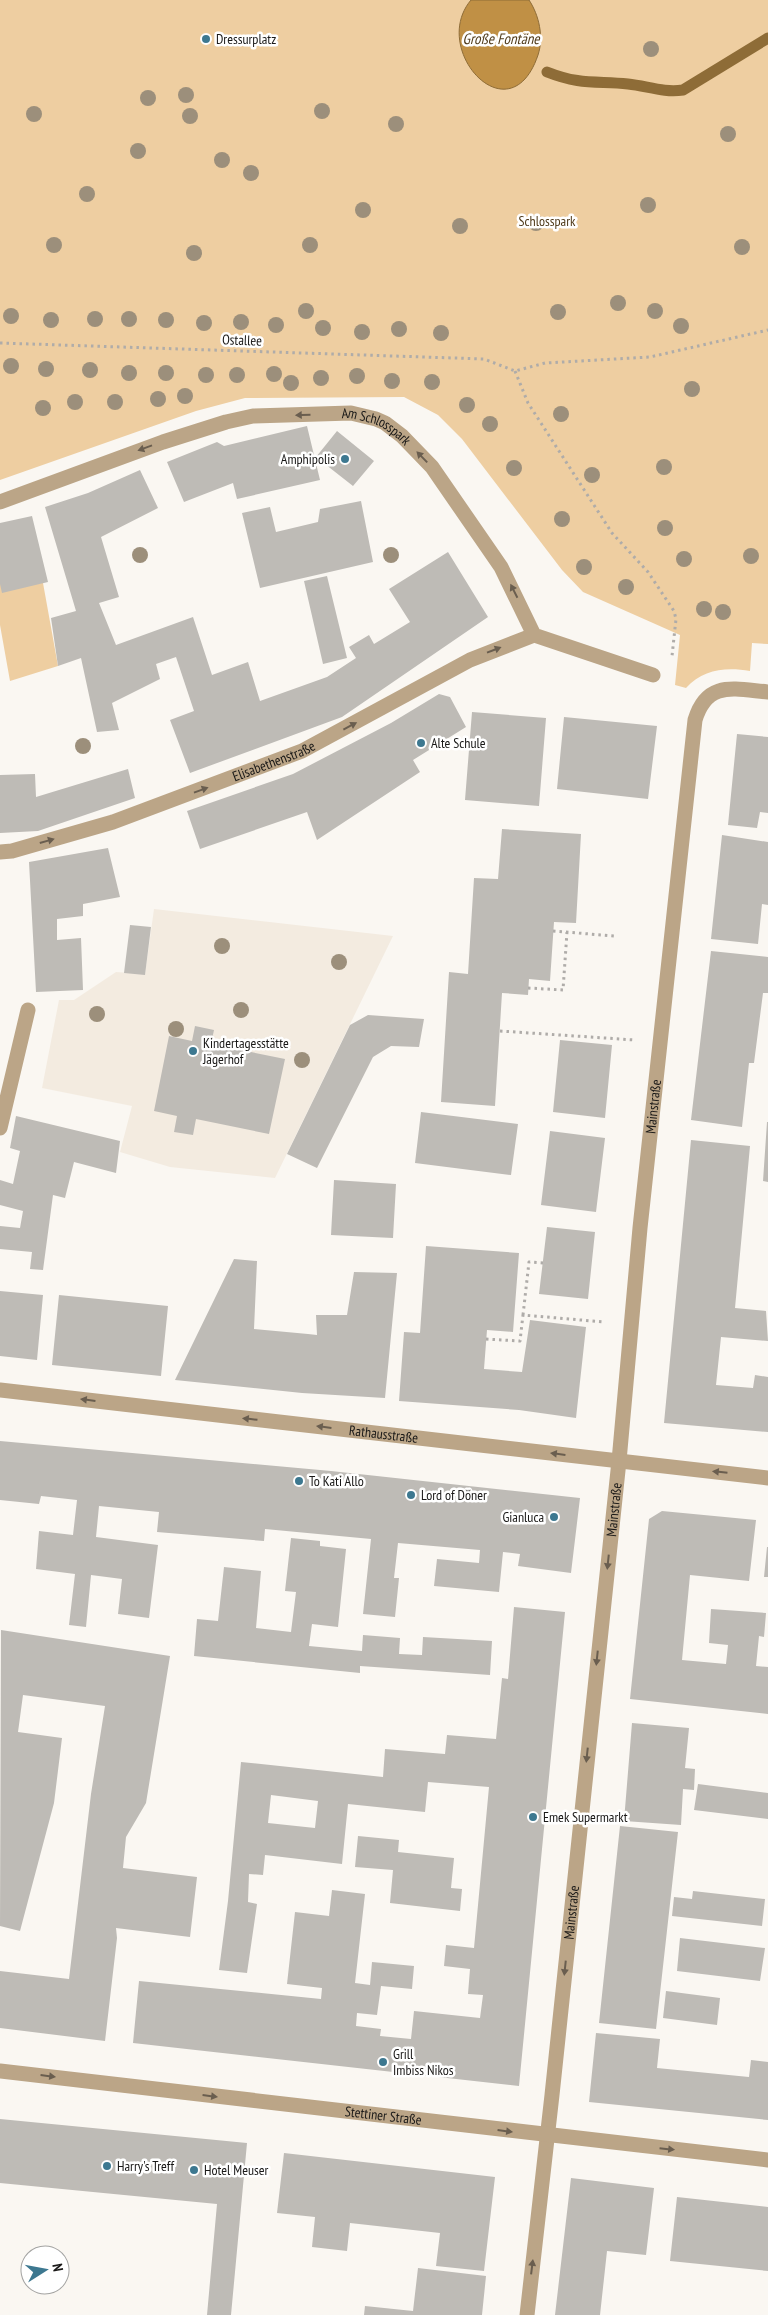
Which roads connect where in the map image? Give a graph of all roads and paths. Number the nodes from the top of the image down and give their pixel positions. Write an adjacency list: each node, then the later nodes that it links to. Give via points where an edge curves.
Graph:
1 (768, 330): 3 (path, via 650,357 545,363)
2 (0, 343): 3 (path, Ostallee, via 484,359)
3 (515, 371): 6 (path, via 528,403 612,533 648,572 674,611)
4 (0, 502): 5 (street, Am Schlosspark, one-way to 4, via 501,567 432,467 402,436 385,423 366,416 351,413 253,416 226,422)
5 (534, 635): 7 (street); 9 (street, Elisabethenstraße, one-way to 5, via 113,822 302,751 470,660)
6 (672, 658)
7 (653, 675)
8 (768, 692): 16 (street, Mainstraße, via 727,688 710,694 701,704 695,720)
9 (0, 852)
10 (553, 931): 11 (path)
11 (567, 932): 12 (path); 13 (path, via 563,990)
12 (614, 936)
13 (528, 988)
14 (28, 1010): 17 (street)
15 (500, 1031): 16 (path)
16 (660, 1042): 20 (street, Mainstraße)
17 (0, 1128)
18 (543, 1263): 19 (path, via 529,1262)
19 (524, 1315): 20 (path); 21 (path, via 520,1341)
20 (632, 1324): 23 (street, Mainstraße)
21 (486, 1339)
22 (0, 1390): 23 (street, Rathausstraße, one-way to 22)
23 (618, 1461): 24 (street, Rathausstraße, one-way to 23); 26 (street, Mainstraße, one-way to 26)
24 (768, 1478)
25 (0, 2070): 26 (street, Stettiner Straße, one-way to 26)
26 (547, 2136): 27 (street, Stettiner Straße, one-way to 27); 28 (street, Mainstraße, one-way to 26)
27 (768, 2160)
28 (527, 2315)

